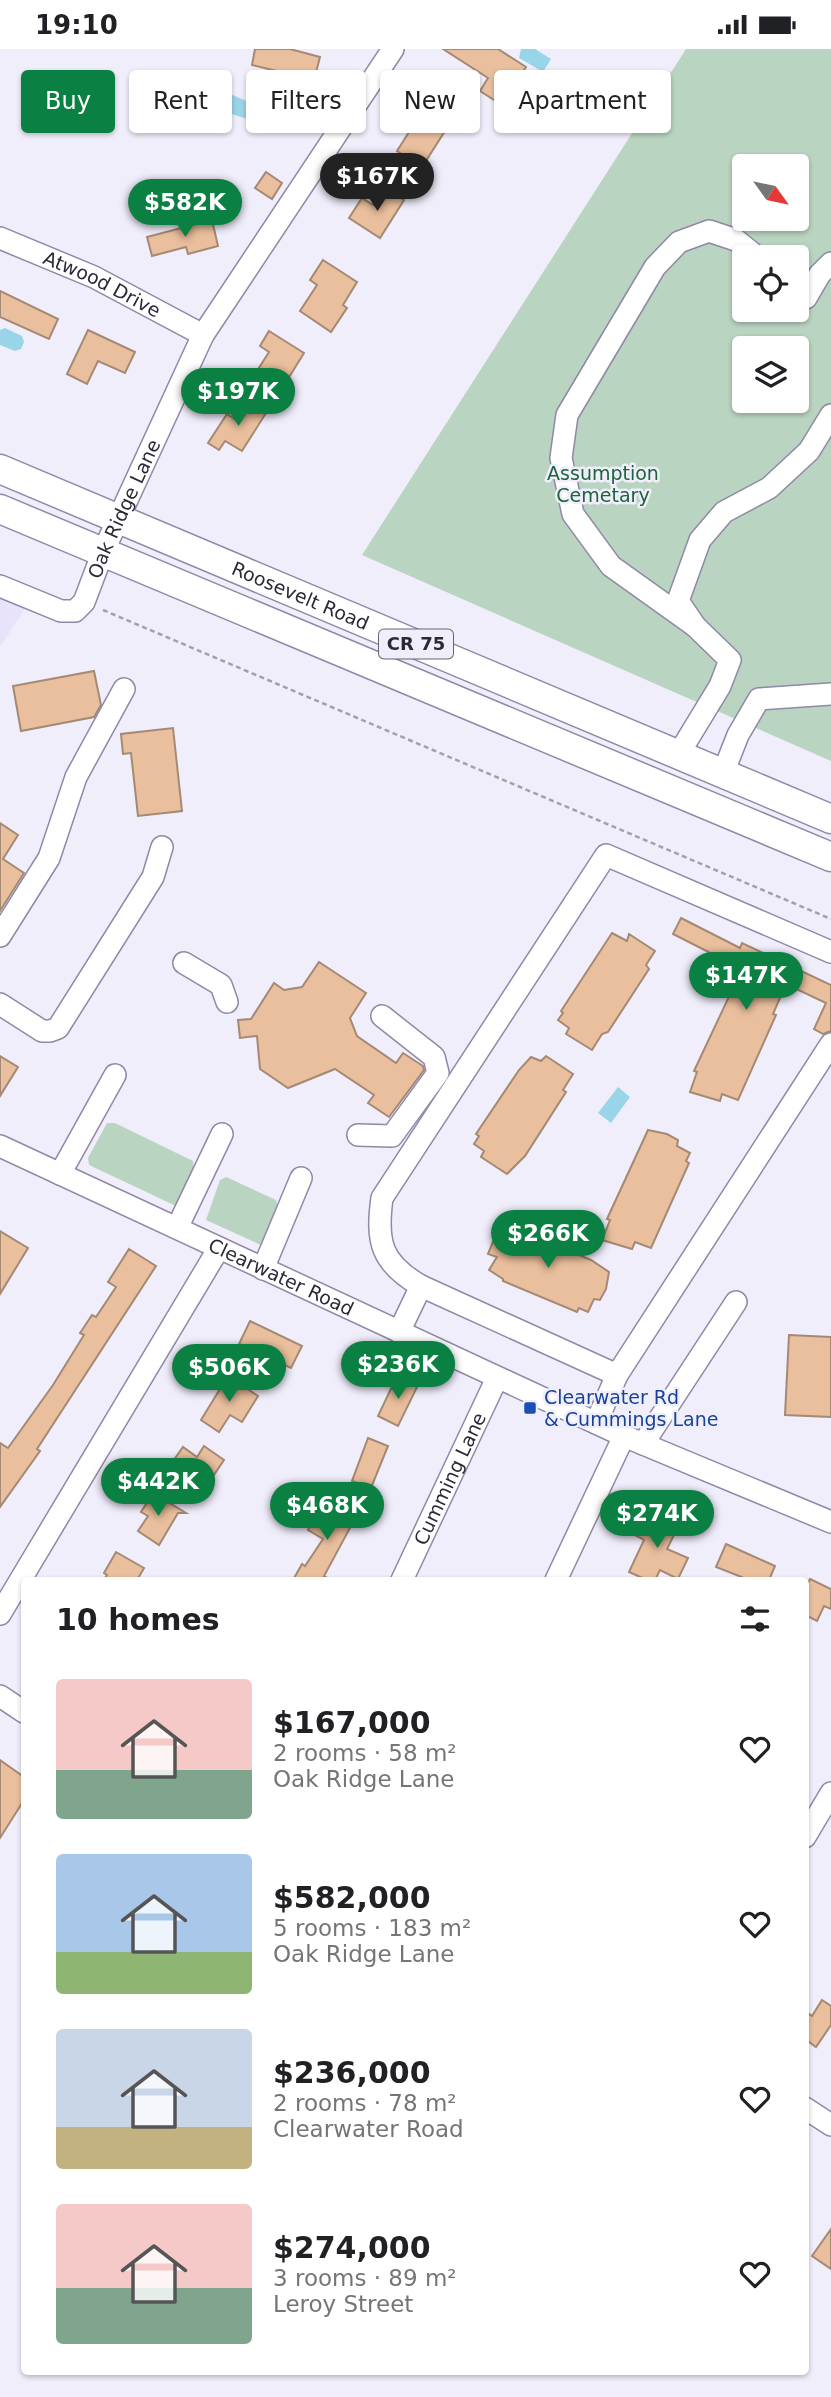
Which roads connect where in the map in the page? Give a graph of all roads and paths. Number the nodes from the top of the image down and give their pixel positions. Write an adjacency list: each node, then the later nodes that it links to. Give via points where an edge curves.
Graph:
1 (393, 49): 6 (street, Oak Ridge Lane)
2 (0, 238): 6 (street, Atwood Drive, via 94,277)
3 (742, 245): 14 (street, via 709,231 679,242 655,267 567,415 561,458 573,514 611,566)
4 (831, 263): 5 (street)
5 (809, 292)
6 (203, 335): 10 (street, Oak Ridge Lane)
7 (831, 415): 14 (street, via 809,451 769,488 724,512 699,540 678,601)
8 (0, 470): 10 (main road, Roosevelt Road / CR 75)
9 (0, 509): 11 (main road, Roosevelt Road / CR 75)
10 (118, 519): 11 (street, Oak Ridge Lane); 17 (main road, Roosevelt Road / CR 75)
11 (103, 552): 13 (street, Oak Ridge Lane); 21 (main road, Roosevelt Road / CR 75)
12 (0, 586): 13 (street, via 61,611)
13 (79, 607): 22 (path)
14 (695, 626): 17 (street, via 730,660 720,686)
15 (124, 689): 23 (street, via 76,777 50,858)
16 (831, 694): 18 (street, via 759,699)
17 (678, 755): 18 (main road, Roosevelt Road / CR 75)
18 (723, 773): 19 (main road, Roosevelt Road / CR 75)
19 (831, 819)
20 (162, 847): 27 (street, via 153,877 58,1028 42,1031)
21 (831, 857)
22 (831, 919)
23 (0, 936)
24 (831, 952): 39 (street, via 606,855 382,1198 381,1245 389,1263)
25 (184, 963): 26 (street, via 221,985)
26 (227, 1002)
27 (0, 1004)
28 (382, 1016): 32 (street, via 434,1057 438,1073 393,1136)
29 (831, 1044): 42 (street)
30 (116, 1075): 34 (street)
31 (222, 1134): 36 (street)
32 (358, 1135)
33 (2, 1151): 34 (street, Clearwater Road)
34 (60, 1174): 36 (street, Clearwater Road)
35 (301, 1178): 38 (street)
36 (177, 1228): 37 (street, Clearwater Road)
37 (219, 1248): 38 (street, Clearwater Road); 47 (street)
38 (263, 1269): 41 (street, Clearwater Road)
39 (421, 1286): 41 (street); 42 (street)
40 (736, 1302): 45 (street)
41 (399, 1332): 43 (street, Clearwater Road)
42 (617, 1375): 44 (street)
43 (497, 1378): 44 (street, Clearwater Road); 48 (street, Cumming Lane)
44 (596, 1423): 45 (street, Clearwater Road)
45 (633, 1440): 46 (street, Clearwater Road); 49 (street)
46 (831, 1522)
47 (22, 1577)
48 (403, 1577)
49 (558, 1577)
50 (21, 1579): 51 (street)
51 (0, 1614)
52 (0, 1696): 53 (street)
53 (21, 1709)
54 (831, 1793): 55 (street)
55 (826, 1816): 56 (street)
56 (809, 1833)
57 (809, 2111): 58 (street)
58 (831, 2125)

